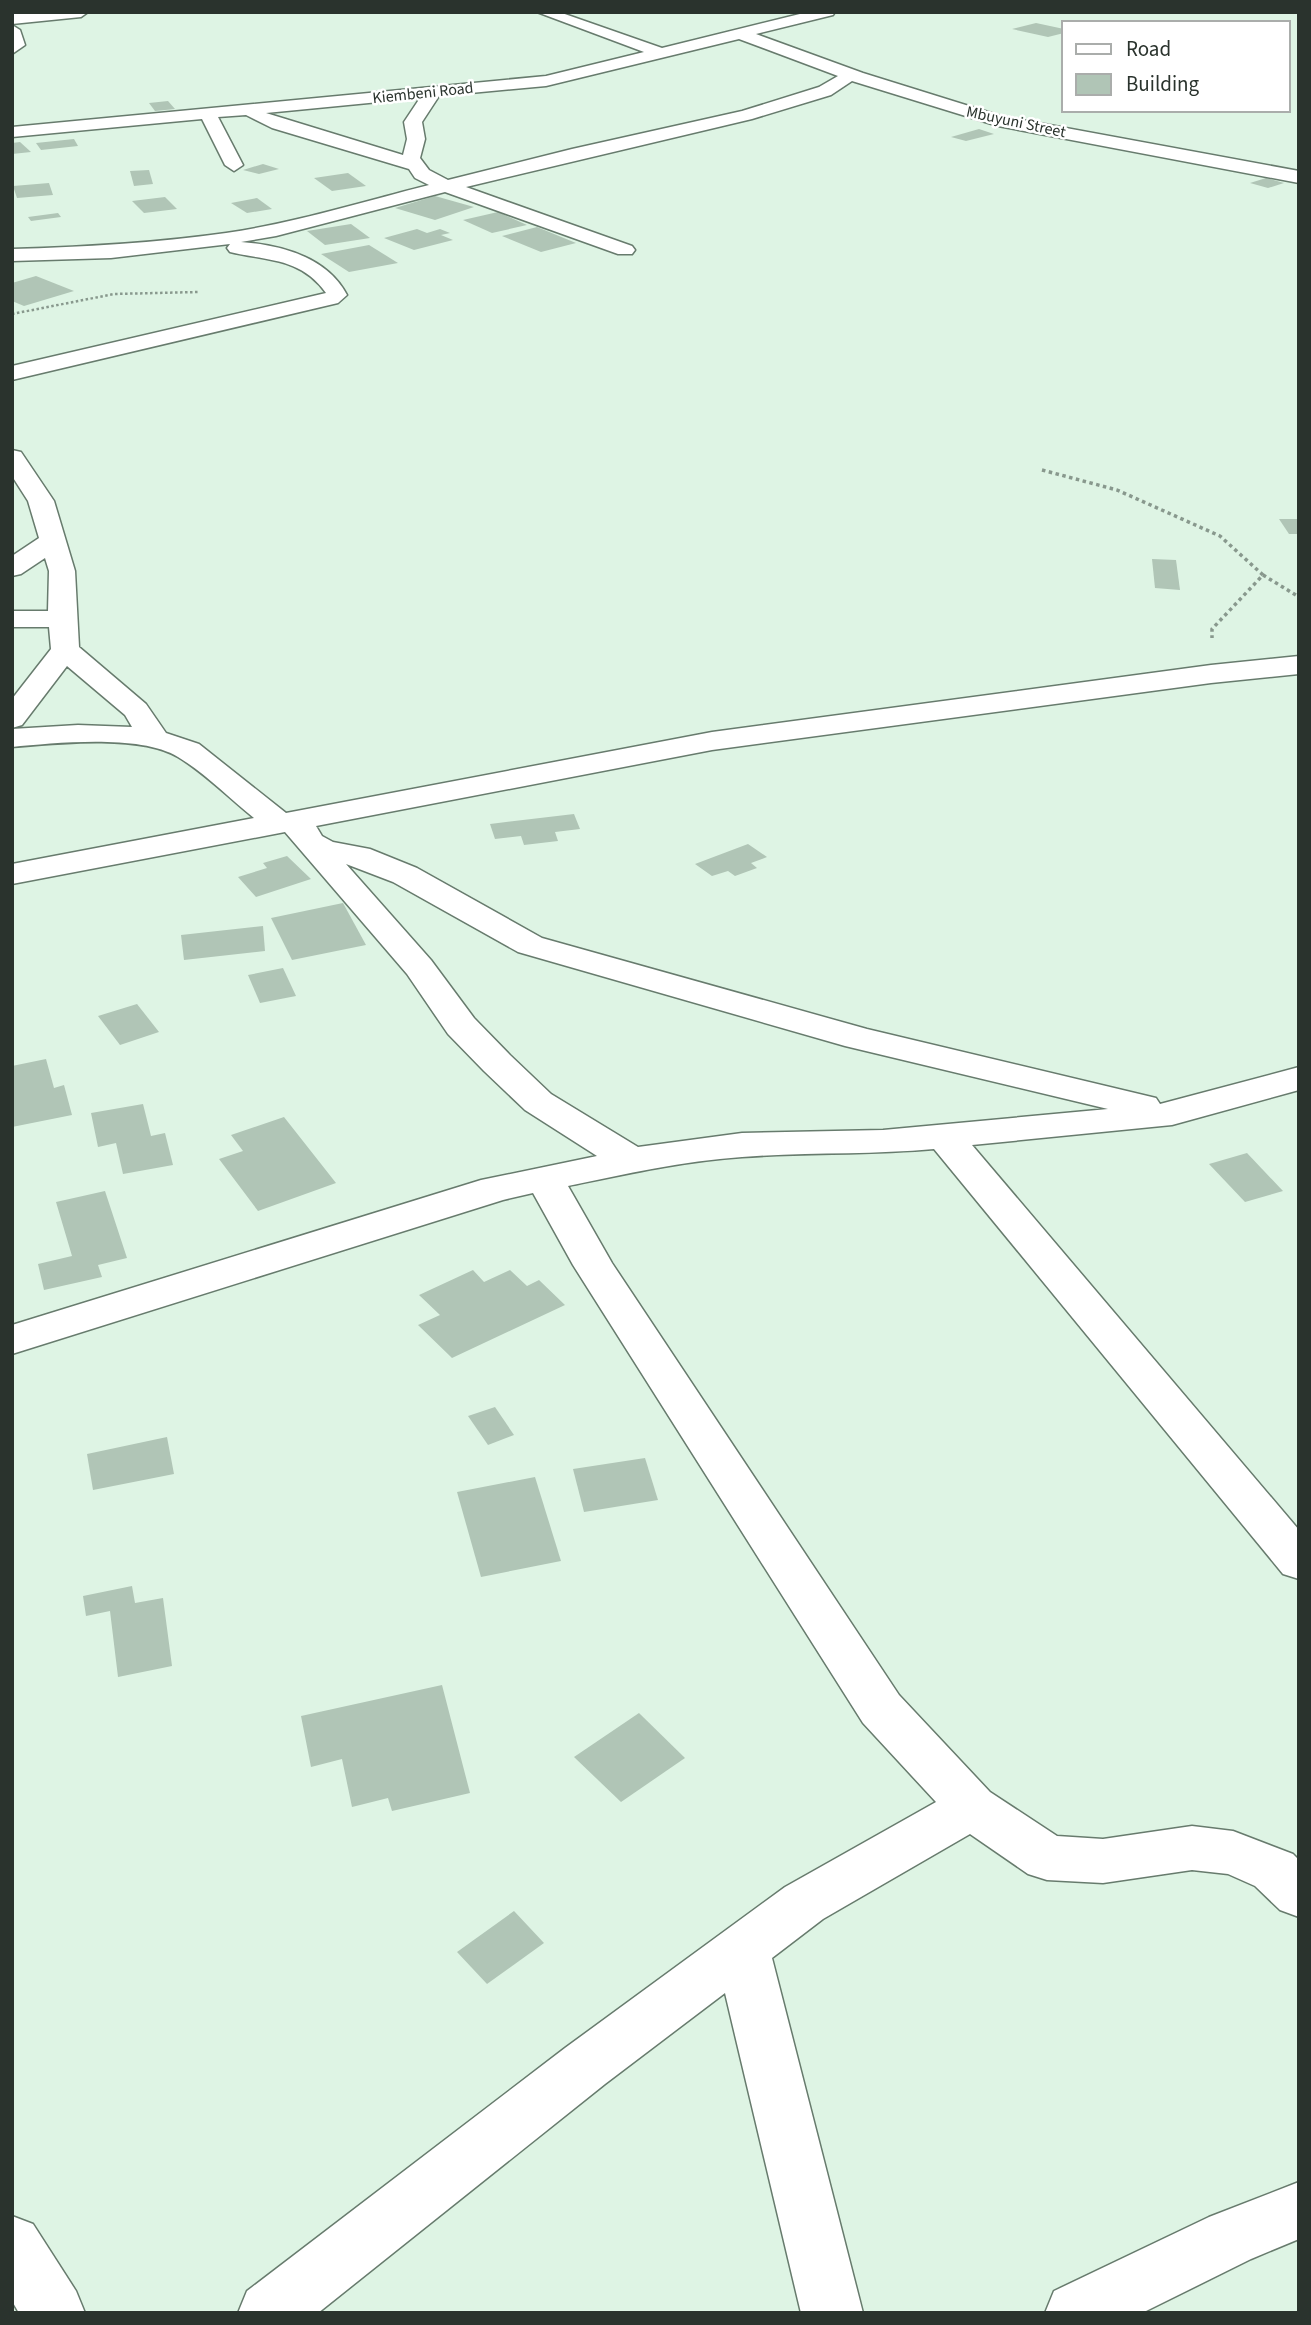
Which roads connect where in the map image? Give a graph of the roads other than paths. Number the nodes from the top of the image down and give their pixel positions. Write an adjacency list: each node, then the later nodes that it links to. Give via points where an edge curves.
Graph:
1 (81, 12): 4 (street)
2 (544, 12): 8 (street)
3 (825, 12): 6 (street, Kiembeni Road)
4 (12, 19)
5 (12, 30): 7 (street, via 17,45)
6 (741, 34): 8 (street, Kiembeni Road); 9 (street, Mbuyuni Street)
7 (12, 49)
8 (661, 53): 10 (street, Kiembeni Road, via 546,81)
9 (848, 74): 17 (street, Mbuyuni Street, via 998,121); 18 (street, via 825,91 746,115)
10 (433, 92): 11 (street, Kiembeni Road); 16 (street, via 413,122 416,139 411,158)
11 (246, 110): 13 (street, Kiembeni Road); 16 (street)
12 (12, 114): 14 (street)
13 (208, 114): 14 (street, Kiembeni Road); 15 (street)
14 (21, 131)
15 (234, 165)
16 (416, 165): 18 (street)
17 (1299, 177)
18 (443, 186): 20 (street); 21 (street, via 335,217 226,239 111,253)
19 (237, 248): 22 (street, via 286,256 312,271 337,295)
20 (625, 250)
21 (12, 255)
22 (12, 373)
23 (12, 457): 24 (street, via 41,501)
24 (52, 541): 25 (street); 27 (street, via 62,571)
25 (12, 568)
26 (12, 619): 27 (street)
27 (62, 619): 28 (street)
28 (65, 650): 30 (street); 32 (street, via 136,710)
29 (1299, 665): 33 (street, via 712,741)
30 (12, 719)
31 (12, 738): 32 (street, via 62,734)
32 (155, 740): 33 (street, via 188,750)
33 (296, 828): 34 (street); 36 (street, via 324,850 359,856 405,875 530,945 858,1038); 38 (street, via 419,967 461,1027 496,1063 538,1102)
34 (12, 874)
35 (1299, 1078): 36 (street)
36 (1172, 1114): 37 (street)
37 (944, 1136): 38 (street, via 741,1145); 41 (street)
38 (631, 1160): 39 (street)
39 (545, 1179): 40 (street, via 495,1189); 42 (street, via 593,1265 881,1709)
40 (12, 1340)
41 (1299, 1562)
42 (972, 1807): 43 (street, via 1047,1858 1103,1861 1192,1848 1233,1853 1274,1870); 44 (street, via 804,1903)
43 (1299, 1894)
44 (742, 1948): 48 (street); 49 (street)
45 (1299, 2210): 50 (street, via 1230,2238)
46 (12, 2245): 47 (street)
47 (54, 2313)
48 (270, 2313)
49 (832, 2313)
50 (1076, 2313)

